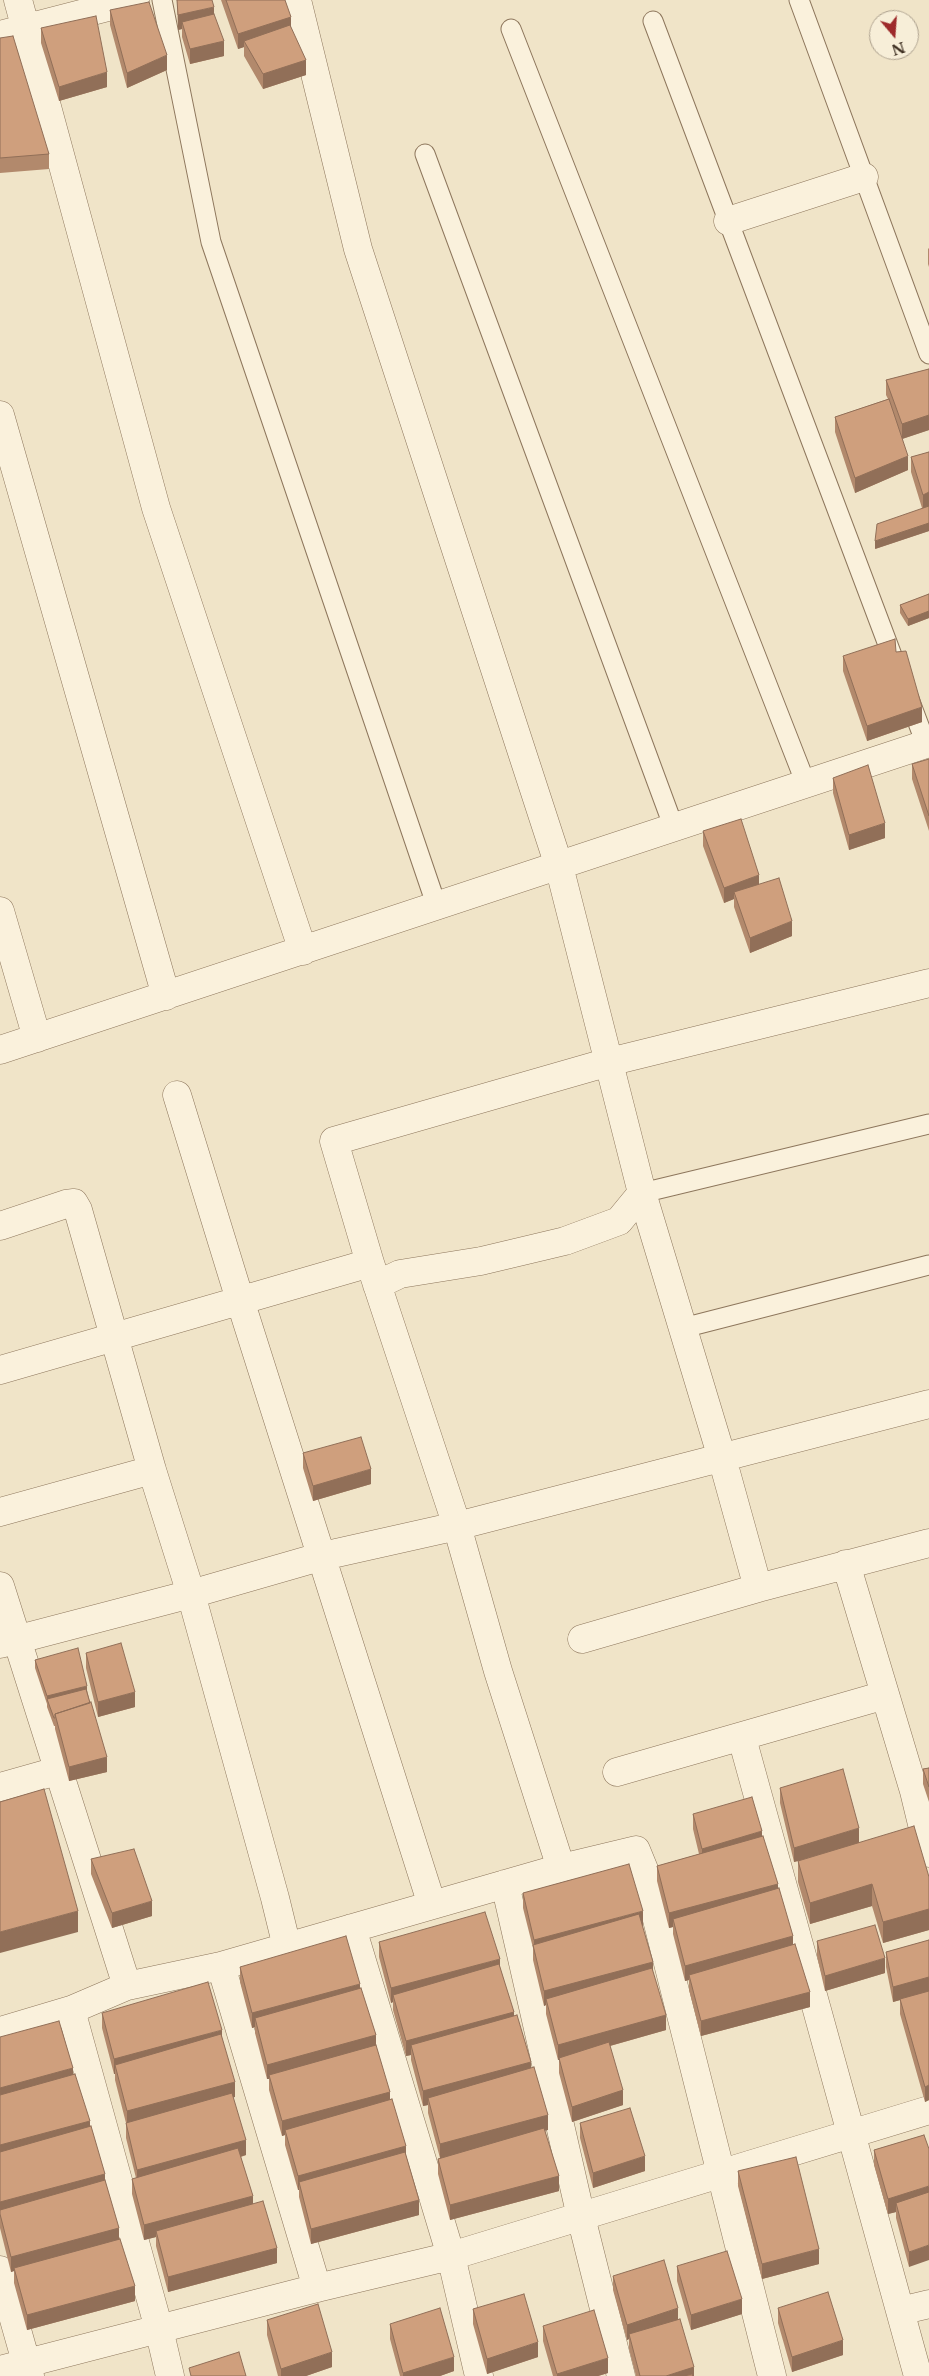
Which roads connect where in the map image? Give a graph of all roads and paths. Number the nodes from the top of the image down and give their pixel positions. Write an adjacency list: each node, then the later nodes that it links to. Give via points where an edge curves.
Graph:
1 (18, 0): 8 (street)
2 (135, 0): 8 (street)
3 (162, 0): 18 (lane, via 211,242)
4 (297, 0): 17 (street, via 358,249)
5 (799, 0): 10 (lane)
6 (653, 21): 11 (lane)
7 (511, 28): 15 (lane)
8 (12, 32): 20 (street, via 156,508)
9 (425, 154): 16 (lane)
10 (864, 177): 11 (street); 12 (lane)
11 (728, 221): 14 (lane)
12 (929, 354)
13 (0, 415): 22 (street)
14 (928, 744): 15 (street)
15 (806, 784): 16 (street)
16 (674, 828): 17 (street)
17 (559, 866): 18 (street); 25 (street)
18 (437, 907): 20 (street)
19 (0, 911): 23 (street)
20 (303, 951): 22 (street)
21 (929, 983): 25 (street)
22 (166, 996): 23 (street)
23 (37, 1038): 24 (street)
24 (0, 1050)
25 (609, 1062): 28 (street); 31 (street, via 334,1141)
26 (177, 1095): 32 (street)
27 (929, 1124): 28 (lane)
28 (642, 1193): 31 (street, via 620,1221 565,1241 481,1261 400,1274); 33 (street)
29 (0, 1226): 34 (street, via 74,1203)
30 (929, 1265): 33 (lane)
31 (373, 1274): 32 (street); 40 (street)
32 (240, 1300): 34 (street); 42 (street)
33 (683, 1328): 37 (street)
34 (114, 1337): 35 (street); 38 (street)
35 (0, 1370)
36 (929, 1404): 37 (street)
37 (722, 1458): 40 (street); 45 (street)
38 (152, 1470): 39 (street); 46 (street)
39 (0, 1512)
40 (457, 1526): 42 (street); 55 (street, via 498,1670)
41 (929, 1543): 43 (street)
42 (323, 1556): 46 (street); 57 (street)
43 (846, 1564): 45 (street); 49 (street)
44 (0, 1586): 48 (street)
45 (758, 1588): 47 (street)
46 (191, 1594): 48 (street); 59 (street)
47 (582, 1639)
48 (9, 1642): 51 (street)
49 (885, 1695): 50 (street); 54 (street)
50 (742, 1738): 52 (street); 65 (street)
51 (58, 1771): 53 (street); 61 (street)
52 (617, 1772)
53 (0, 1788)
54 (929, 1853)
55 (561, 1868): 56 (street); 66 (street, via 636,1850 646,1872)
56 (506, 1884): 57 (street); 67 (street)
57 (432, 1905): 58 (street)
58 (352, 1928): 59 (street); 68 (street)
59 (287, 1947): 60 (street)
60 (221, 1966): 61 (street); 70 (street)
61 (127, 1986): 62 (street)
62 (72, 2010): 63 (street); 73 (street)
63 (0, 2031)
64 (929, 2110): 65 (street)
65 (852, 2135): 66 (street); 72 (street)
66 (721, 2175): 67 (street); 79 (street)
67 (581, 2217): 68 (street); 78 (street)
68 (451, 2256): 70 (street); 77 (street)
69 (0, 2270): 75 (street)
70 (317, 2288): 73 (street)
71 (929, 2304): 72 (street)
72 (900, 2311): 80 (street)
73 (159, 2329): 75 (street); 76 (street)
74 (0, 2370): 75 (street)
75 (28, 2370)
76 (170, 2376)
77 (480, 2376)
78 (621, 2376)
79 (772, 2376)
80 (918, 2376)

